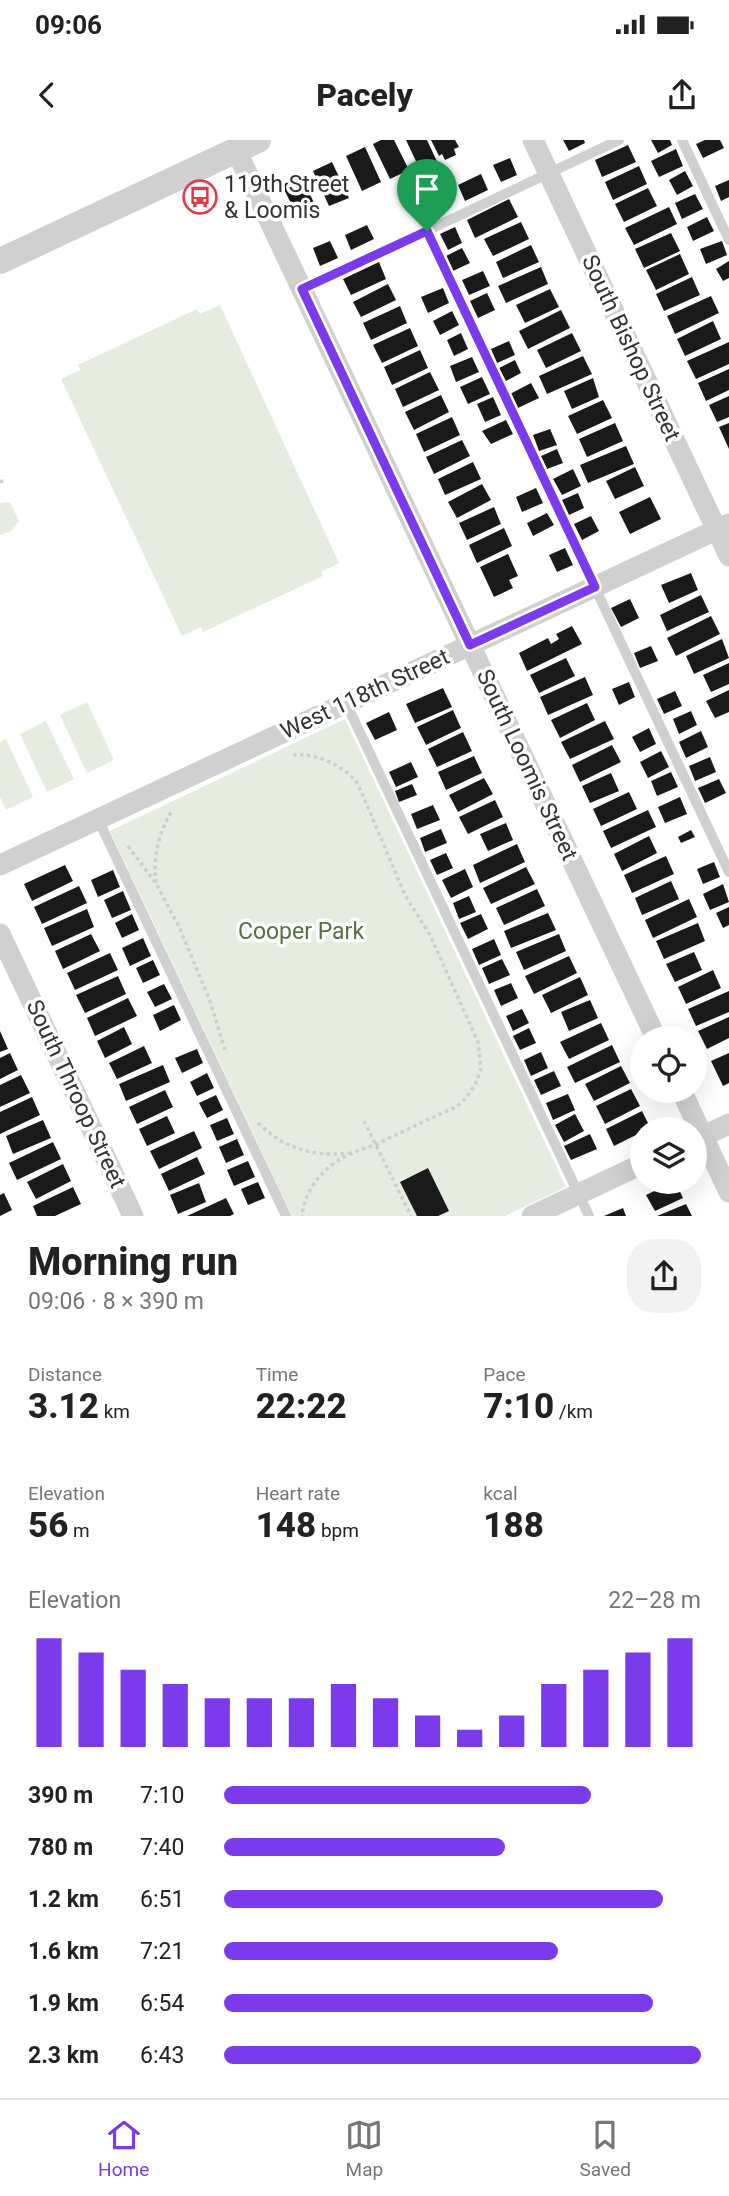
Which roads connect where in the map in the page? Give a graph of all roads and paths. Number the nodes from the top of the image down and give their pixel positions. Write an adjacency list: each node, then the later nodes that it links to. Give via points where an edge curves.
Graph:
1 (533, 140): 5 (street, South Bishop Street)
2 (620, 140): 5 (lane)
3 (682, 140): 7 (lane)
4 (247, 145): 8 (street); 9 (street, South Loomis Street)
5 (549, 173): 6 (lane); 10 (street, South Bishop Street)
6 (427, 231): 9 (lane); 12 (lane)
7 (729, 240)
8 (0, 261)
9 (302, 289): 13 (street, South Loomis Street)
10 (723, 527): 11 (street, South Bishop Street); 12 (street, West 118th Street)
11 (729, 556)
12 (595, 587): 13 (street, West 118th Street); 20 (lane)
13 (470, 645): 14 (street, West 118th Street); 23 (street, South Loomis Street)
14 (346, 703): 17 (street, West 118th Street); 34 (lane)
15 (293, 755): 29 (path, via 338,765 358,784 405,895 447,969 479,1049 481,1070 466,1098)
16 (171, 812): 21 (path, via 156,848)
17 (98, 819): 19 (street, West 118th Street); 36 (lane)
18 (128, 846): 21 (path)
19 (0, 864)
20 (729, 872)
21 (157, 885): 24 (path, via 194,959)
22 (0, 934): 35 (street, South Throop Street)
23 (650, 1026)
24 (225, 1051)
25 (254, 1120): 31 (path, via 294,1148 313,1154)
26 (364, 1121): 29 (path)
27 (729, 1124): 28 (street)
28 (707, 1134)
29 (376, 1145): 31 (path); 38 (path)
30 (707, 1152): 33 (street)
31 (352, 1153): 37 (path, via 333,1164 310,1188)
32 (630, 1170): 34 (street)
33 (729, 1192)
34 (579, 1194): 39 (street); 40 (lane)
35 (133, 1216)
36 (286, 1216)
37 (302, 1216)
38 (411, 1216)
39 (532, 1216)
40 (589, 1216)

